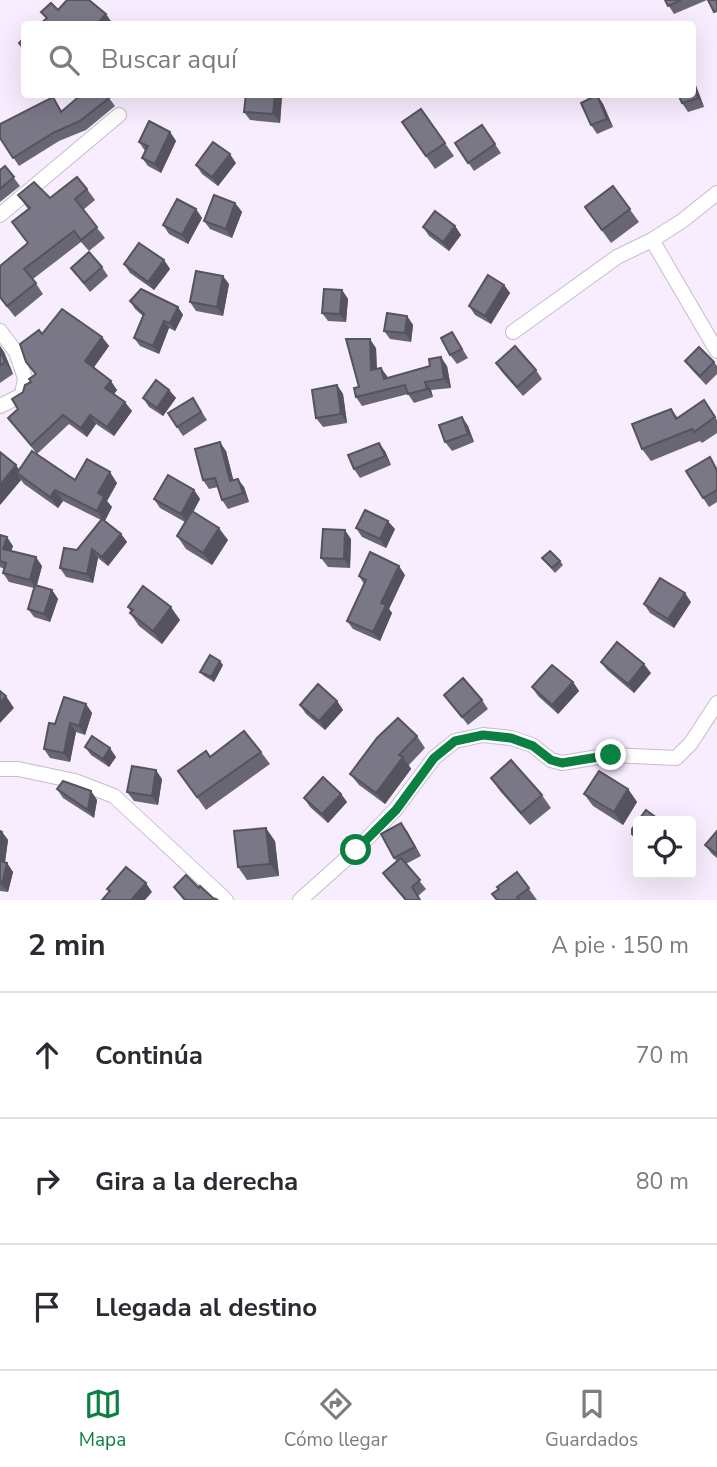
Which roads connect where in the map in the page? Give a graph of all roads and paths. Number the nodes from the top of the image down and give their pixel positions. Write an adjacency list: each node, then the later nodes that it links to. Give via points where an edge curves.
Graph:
1 (119, 115): 3 (street)
2 (717, 193): 4 (street)
3 (0, 215)
4 (652, 240): 6 (street, via 617,257); 7 (street)
5 (0, 331): 8 (street, via 16,352 25,378 22,396)
6 (513, 332)
7 (717, 351)
8 (0, 406)
9 (717, 703): 12 (street, via 676,758 611,755 562,763 511,738 483,735 455,741 434,758 396,810)
10 (0, 769): 11 (street, via 75,781 114,796)
11 (226, 900)
12 (300, 900)

